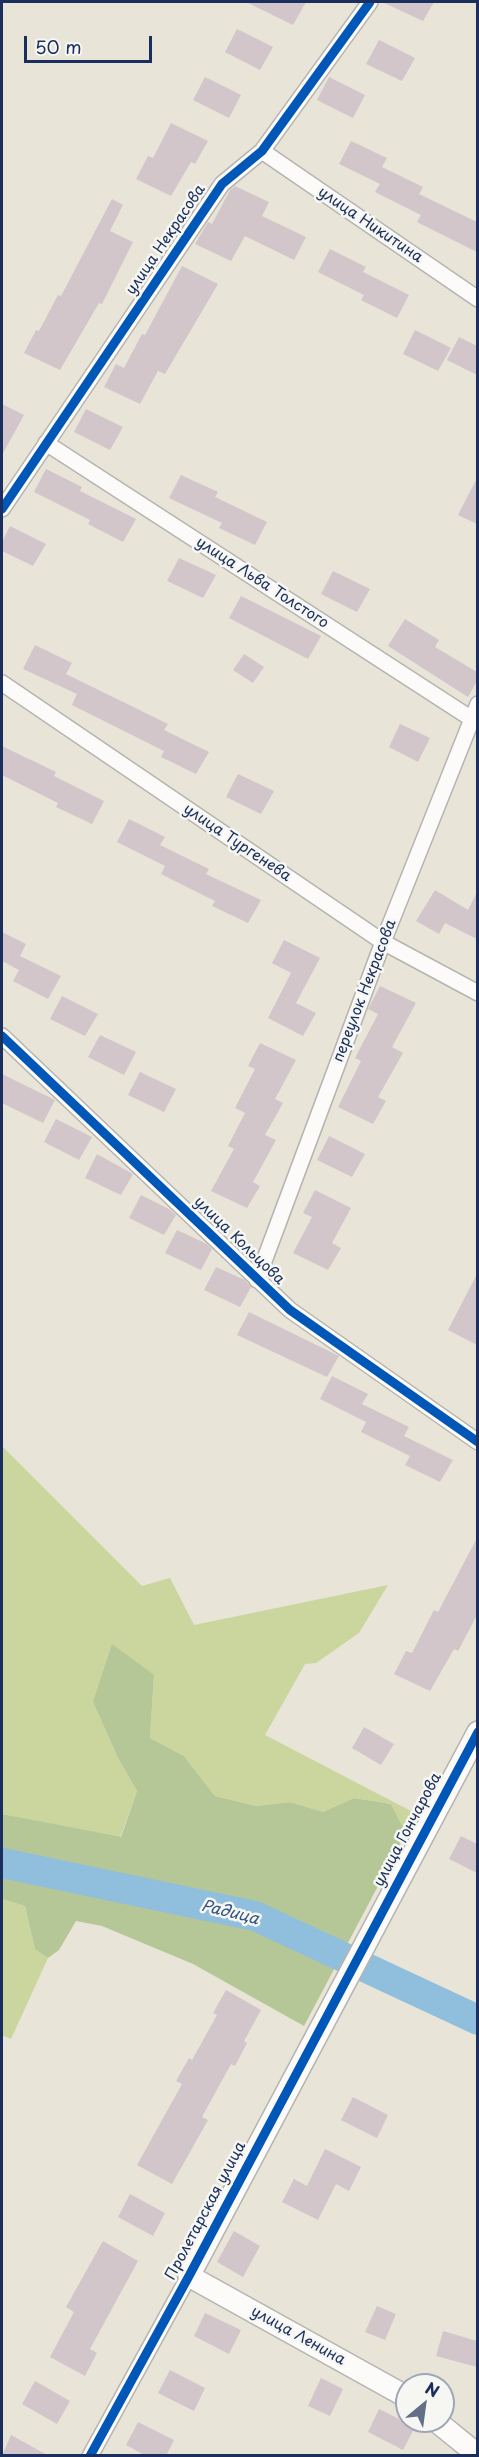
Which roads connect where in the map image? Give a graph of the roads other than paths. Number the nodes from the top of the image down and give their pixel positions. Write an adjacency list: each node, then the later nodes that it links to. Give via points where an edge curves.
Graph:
1 (370, 2): 2 (street, улица Некрасова)
2 (262, 151): 3 (street, улица Никитина); 4 (street, улица Некрасова, via 222,184)
3 (477, 299)
4 (46, 443): 5 (street, улица Некрасова); 8 (street, улица Льва Толстого)
5 (2, 509)
6 (2, 683): 9 (street, улица Тургенева)
7 (477, 704): 8 (street, переулок Некрасова)
8 (474, 721): 9 (street, переулок Некрасова)
9 (383, 942): 10 (street, улица Тургенева); 12 (street, переулок Некрасова)
10 (477, 993)
11 (2, 1036): 12 (street, улица Кольцова)
12 (257, 1280): 13 (street, улица Кольцова, via 290,1310)
13 (477, 1442)
14 (477, 1732): 15 (street, улица Гончарова)
15 (346, 1979): 16 (street, Пролетарская улица)
16 (189, 2276): 17 (street, улица Ленина); 20 (street, Пролетарская улица)
17 (395, 2390)
18 (450, 2433): 19 (street)
19 (477, 2455)
20 (90, 2456)

